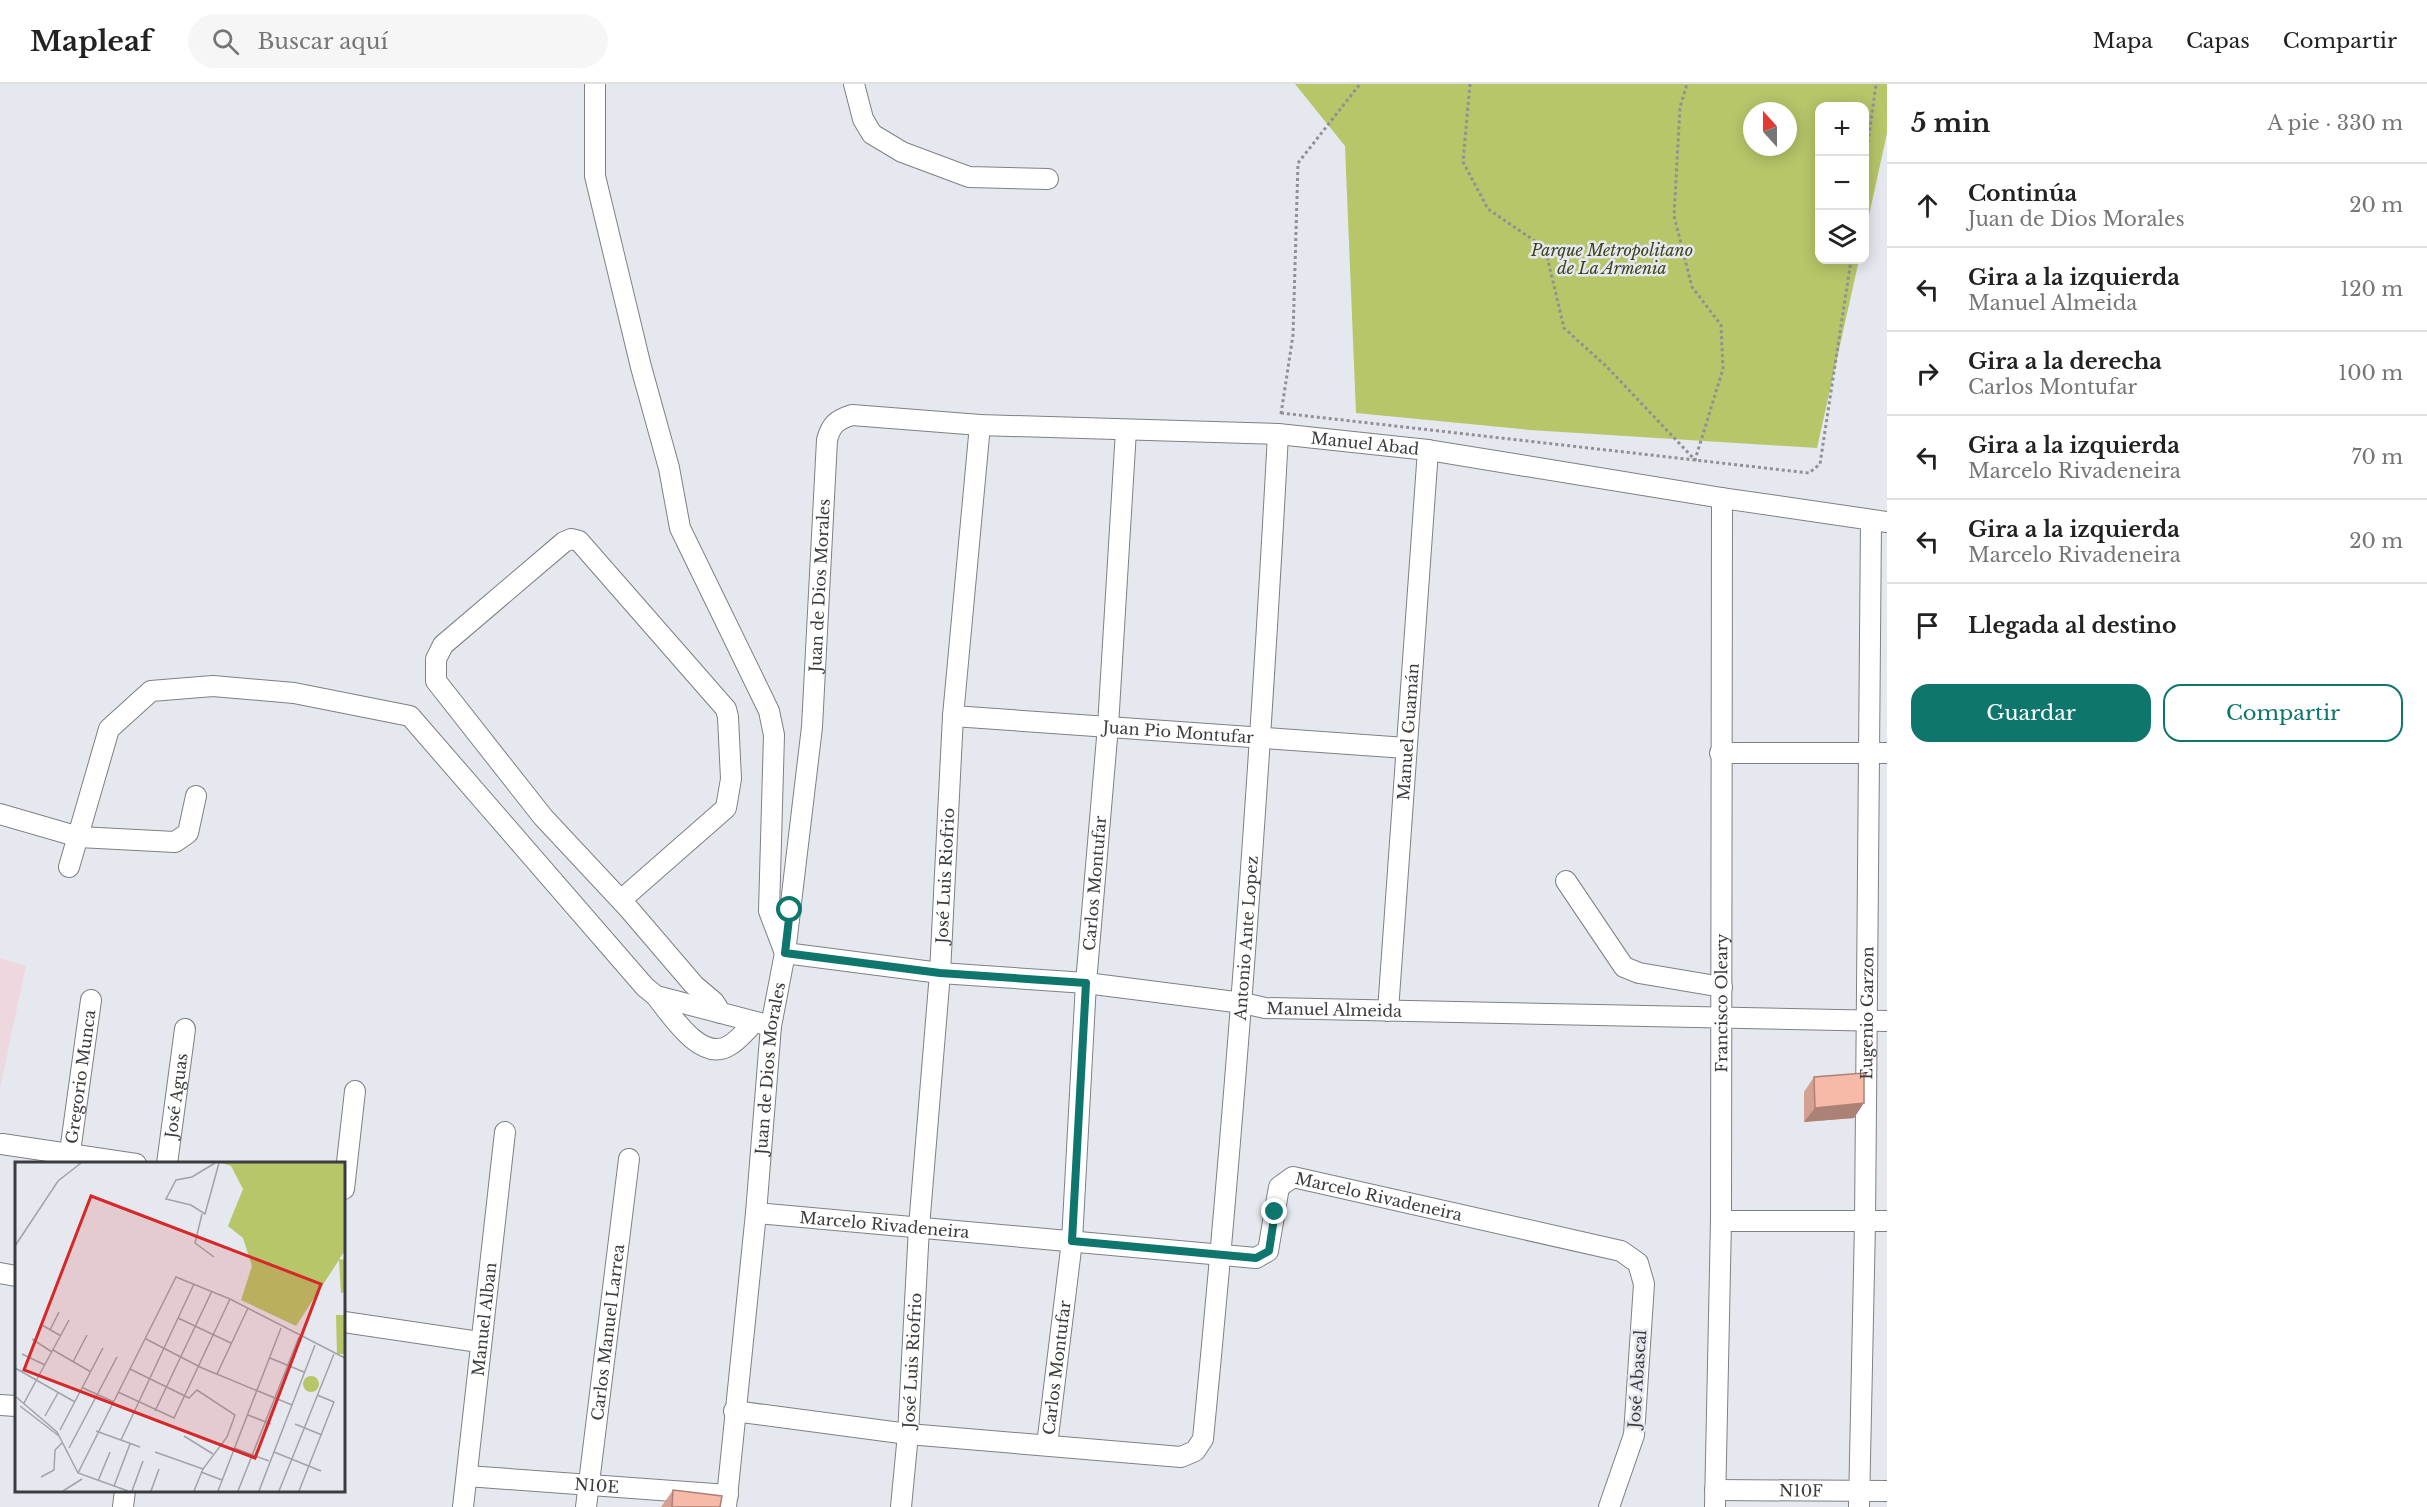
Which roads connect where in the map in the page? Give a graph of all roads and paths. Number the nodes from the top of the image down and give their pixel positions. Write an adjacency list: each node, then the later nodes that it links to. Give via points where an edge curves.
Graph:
1 (595, 84): 31 (street, via 595,176 669,468 680,528 769,711 774,735 769,911)
2 (854, 84): 8 (street, via 863,119 872,134 902,152 969,177)
3 (1360, 84): 10 (path, via 1299,163 1293,335)
4 (1470, 84): 16 (path, via 1463,162 1488,209 1545,248 1564,328)
5 (1687, 84): 16 (path, via 1680,107 1674,216 1692,287 1721,325 1723,369)
6 (1876, 84): 7 (path)
7 (1866, 156)
8 (1048, 179)
9 (1850, 264): 16 (path, via 1820,464 1809,473)
10 (1281, 413): 14 (path); 16 (path)
11 (840, 419): 12 (street, Manuel Abad, via 852,415); 31 (street, Juan de Dios Morales, via 831,426 826,440 812,727)
12 (980, 425): 13 (street, Manuel Abad); 19 (street, José Luis Riofrio)
13 (1126, 430): 14 (street, Manuel Abad); 20 (street, Carlos Montufar)
14 (1278, 434): 15 (street, Manuel Abad); 21 (street, Antonio Ante Lopez)
15 (1428, 450): 17 (street, Manuel Abad); 22 (street, Manuel Guamán)
16 (1695, 460)
17 (1722, 498): 18 (street, Manuel Abad); 23 (street, Francisco Oleary)
18 (1879, 521): 24 (street, Eugenio Garzon)
19 (953, 716): 20 (street, Juan Pio Montufar); 32 (street, José Luis Riofrio)
20 (1108, 726): 21 (street, Juan Pio Montufar); 33 (street, Carlos Montufar)
21 (1261, 739): 22 (street, Juan Pio Montufar); 37 (street, Antonio Ante Lopez)
22 (1406, 748): 38 (street, Manuel Guamán)
23 (1720, 753): 24 (street); 34 (street, Francisco Oleary)
24 (1878, 753): 41 (street, Eugenio Garzon)
25 (196, 796): 27 (street, via 188,833 176,842)
26 (0, 814): 27 (street)
27 (79, 837): 28 (street); 35 (street, via 109,729 152,691 213,686 294,693 410,716)
28 (69, 867)
29 (1566, 881): 34 (street, via 1624,967)
30 (621, 900): 30 (street, via 726,808 731,779 728,717 726,709 579,541 572,539 443,645 434,673 441,690 543,817); 39 (street)
31 (785, 953): 32 (street, Manuel Almeida); 42 (street, Juan de Dios Morales)
32 (940, 973): 33 (street, Manuel Almeida); 56 (street, José Luis Riofrio)
33 (1086, 983): 37 (street, Manuel Almeida); 57 (street, Carlos Montufar)
34 (1722, 987): 40 (street, Francisco Oleary)
35 (656, 996): 39 (street); 42 (street, via 701,1047 717,1050 729,1046)
36 (91, 1000): 47 (street, Gregorio Munca)
37 (1243, 1003): 38 (street, Manuel Almeida, via 1264,1008); 58 (street, Antonio Ante Lopez)
38 (1388, 1011): 40 (street, Manuel Almeida)
39 (721, 1013): 42 (street)
40 (1722, 1017): 41 (street, Manuel Almeida); 53 (street, Francisco Oleary)
41 (1877, 1020): 55 (street, Eugenio Garzon)
42 (762, 1025): 52 (street, Juan de Dios Morales)
43 (185, 1029): 50 (street, José Aguas)
44 (355, 1091): 51 (street)
45 (505, 1132): 63 (street, Manuel Alban)
46 (2, 1144): 47 (street)
47 (70, 1152): 49 (street)
48 (629, 1160): 70 (street, Carlos Manuel Larrea)
49 (125, 1162)
50 (167, 1162)
51 (345, 1180)
52 (756, 1213): 56 (street, Marcelo Rivadeneira); 66 (street, Juan de Dios Morales)
53 (1721, 1221): 55 (street); 73 (street, Francisco Oleary)
54 (1887, 1221): 55 (street)
55 (1865, 1222): 74 (street, Eugenio Garzon)
56 (919, 1227): 57 (street, Marcelo Rivadeneira); 67 (street, José Luis Riofrio)
57 (1072, 1241): 58 (street, Marcelo Rivadeneira); 68 (street, Carlos Montufar)
58 (1221, 1254): 61 (street, Marcelo Rivadeneira, via 1256,1258 1269,1251 1279,1187 1293,1178 1621,1251 1638,1263); 68 (street, Antonio Ante Lopez, via 1203,1438 1195,1451 1181,1457)
59 (0, 1273): 60 (street)
60 (15, 1276)
61 (1644, 1284): 80 (street, José Abascal, via 1634,1435)
62 (345, 1322): 63 (street)
63 (479, 1342): 69 (street, Manuel Alban)
64 (0, 1405): 65 (street)
65 (15, 1406)
66 (734, 1411): 67 (street); 75 (street, Juan de Dios Morales)
67 (908, 1434): 68 (street); 79 (street, José Luis Riofrio)
68 (1047, 1445)
69 (467, 1476): 70 (street, N10E); 77 (street, Manuel Alban)
70 (589, 1486): 75 (street, N10E); 78 (street, Carlos Manuel Larrea)
71 (1887, 1491): 74 (street, N10F)
72 (124, 1492): 76 (street)
73 (1715, 1498): 74 (street, N10F)
74 (1859, 1499)
75 (727, 1501)
76 (123, 1507)
77 (463, 1507)
78 (586, 1507)
79 (901, 1507)
80 (1609, 1507)

